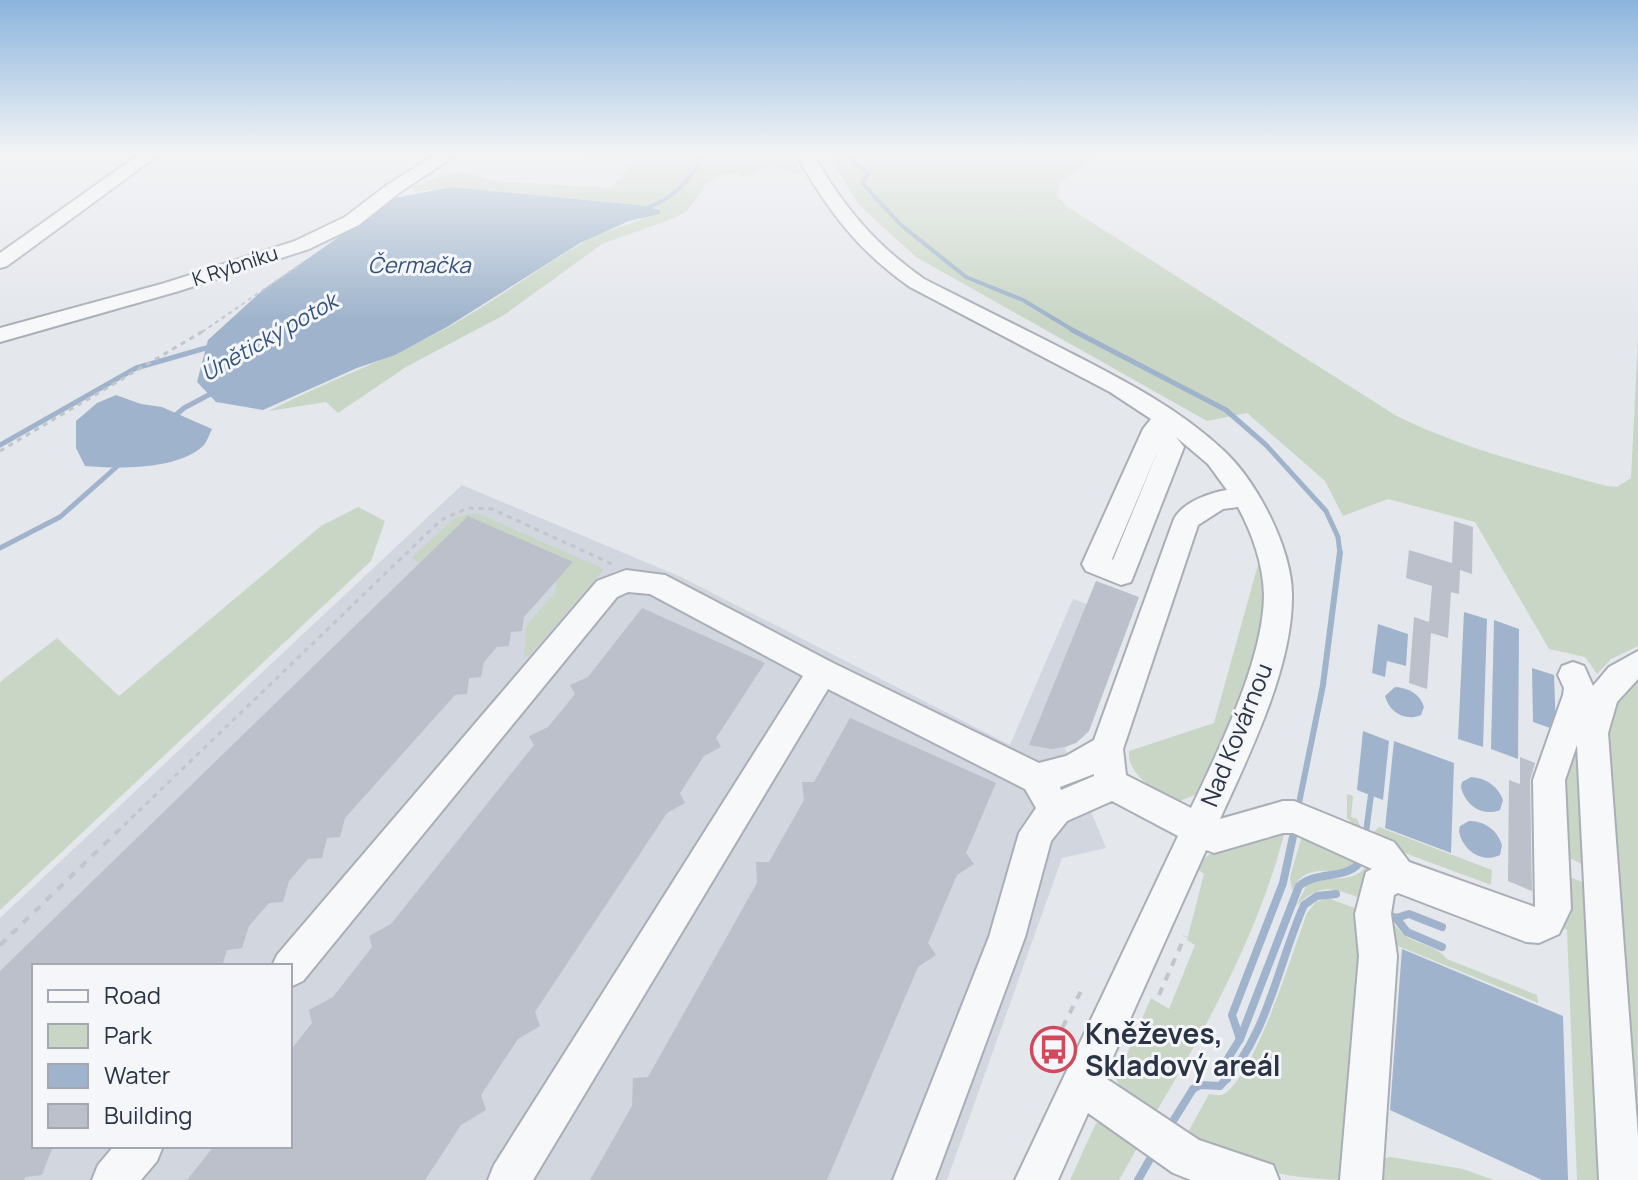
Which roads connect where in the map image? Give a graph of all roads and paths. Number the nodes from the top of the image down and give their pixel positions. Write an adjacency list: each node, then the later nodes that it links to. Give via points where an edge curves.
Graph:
1 (76, 208): 5 (street)
2 (369, 208): 4 (street, K Rybníku)
3 (836, 208): 7 (street, Nad Kovárnou, via 864,243 895,269 1118,387)
4 (302, 245): 6 (street, K Rybníku); 8 (path, via 310,257 233,313)
5 (0, 262)
6 (0, 335)
7 (1161, 423): 7 (street, via 1096,564 1121,574 1172,447); 9 (street, Nad Kovárnou, via 1217,458)
8 (0, 451)
9 (1245, 496): 14 (street, via 1216,501 1187,519); 17 (street, Nad Kovárnou, via 1275,569 1275,626 1257,695)
10 (626, 581): 12 (street, via 655,583); 20 (path, via 617,566 492,509 468,508 441,520); 21 (street, via 607,589)
11 (1638, 663): 34 (street, via 1610,686 1597,707 1592,733)
12 (822, 672): 16 (street); 29 (street)
13 (1573, 675): 18 (street, via 1578,695 1549,780 1553,909 1548,921 1526,924)
14 (1107, 749): 15 (street); 16 (street, via 1073,769)
15 (1114, 785): 16 (street, via 1084,795); 17 (street)
16 (1046, 794): 30 (street, via 1007,937)
17 (1198, 829): 18 (street, via 1219,837 1294,817 1382,854); 25 (street, Nad Kovárnou)
18 (1397, 875): 33 (street, via 1378,884 1373,914 1378,956)
19 (1185, 936): 23 (path)
20 (0, 945)
21 (292, 966)
22 (1083, 987): 24 (path)
23 (1159, 995)
24 (1048, 1056)
25 (1080, 1084): 27 (street); 31 (street, Nad Kovárnou)
26 (140, 1148): 28 (street)
27 (1173, 1155): 32 (street)
28 (113, 1180)
29 (509, 1180)
30 (914, 1180)
31 (1036, 1180)
32 (1258, 1180)
33 (1361, 1180)
34 (1620, 1180)

